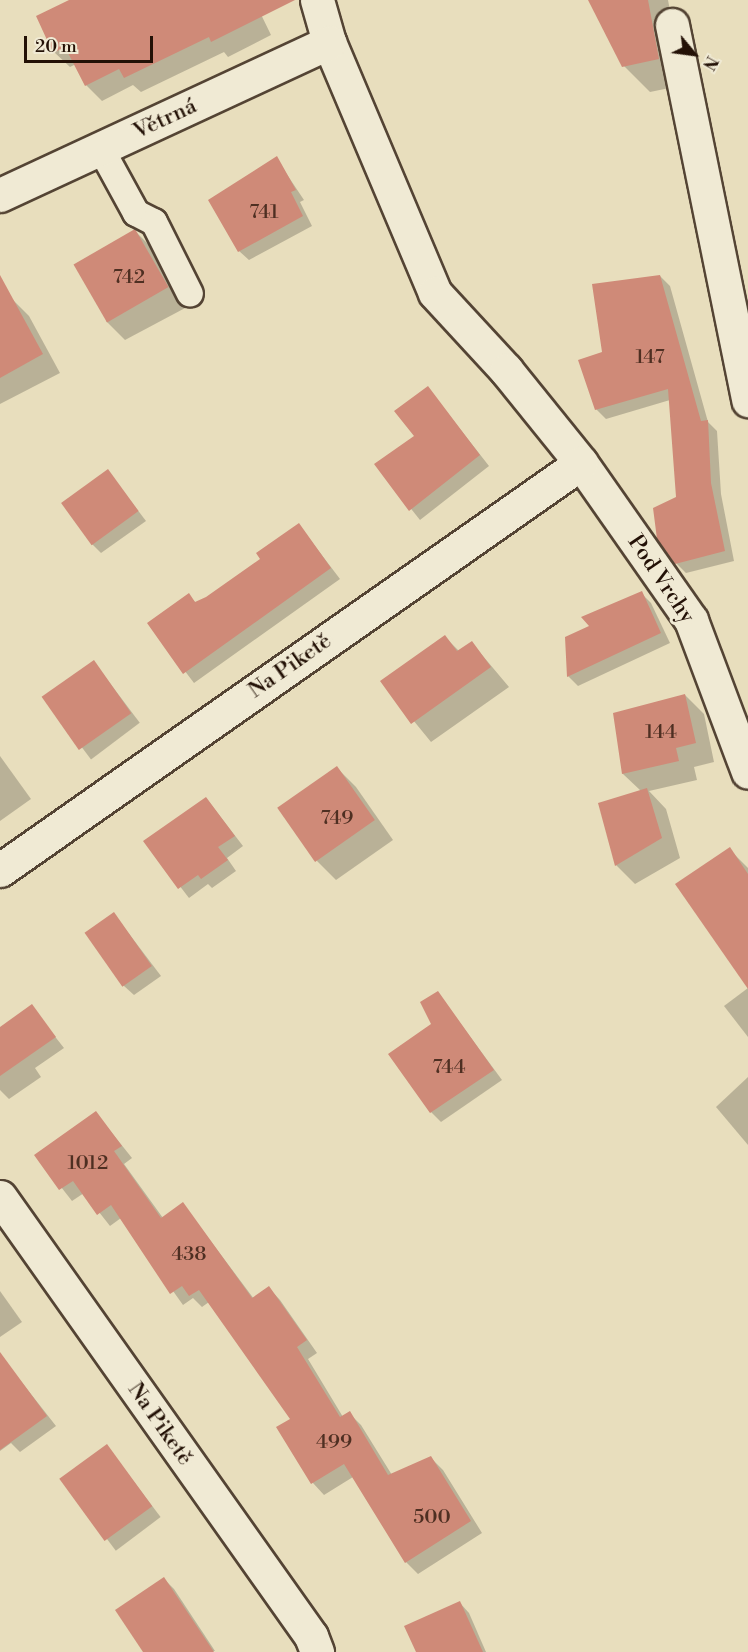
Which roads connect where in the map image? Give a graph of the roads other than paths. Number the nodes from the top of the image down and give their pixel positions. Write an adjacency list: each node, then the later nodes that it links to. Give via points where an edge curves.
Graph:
1 (317, 0): 3 (street, Pod Vrchy)
2 (672, 25): 7 (street)
3 (329, 42): 4 (street, Větrná); 8 (street, Pod Vrchy, via 435,293 506,370)
4 (100, 148): 5 (street, Větrná); 6 (lane, via 136,213 154,222)
5 (0, 195)
6 (190, 294)
7 (748, 400)
8 (581, 463): 9 (street, Pod Vrchy, via 691,620); 10 (street, Na Piketě)
9 (748, 772)
10 (0, 870)
11 (0, 1197): 12 (street, Na Piketě, via 311,1636)
12 (317, 1652)

